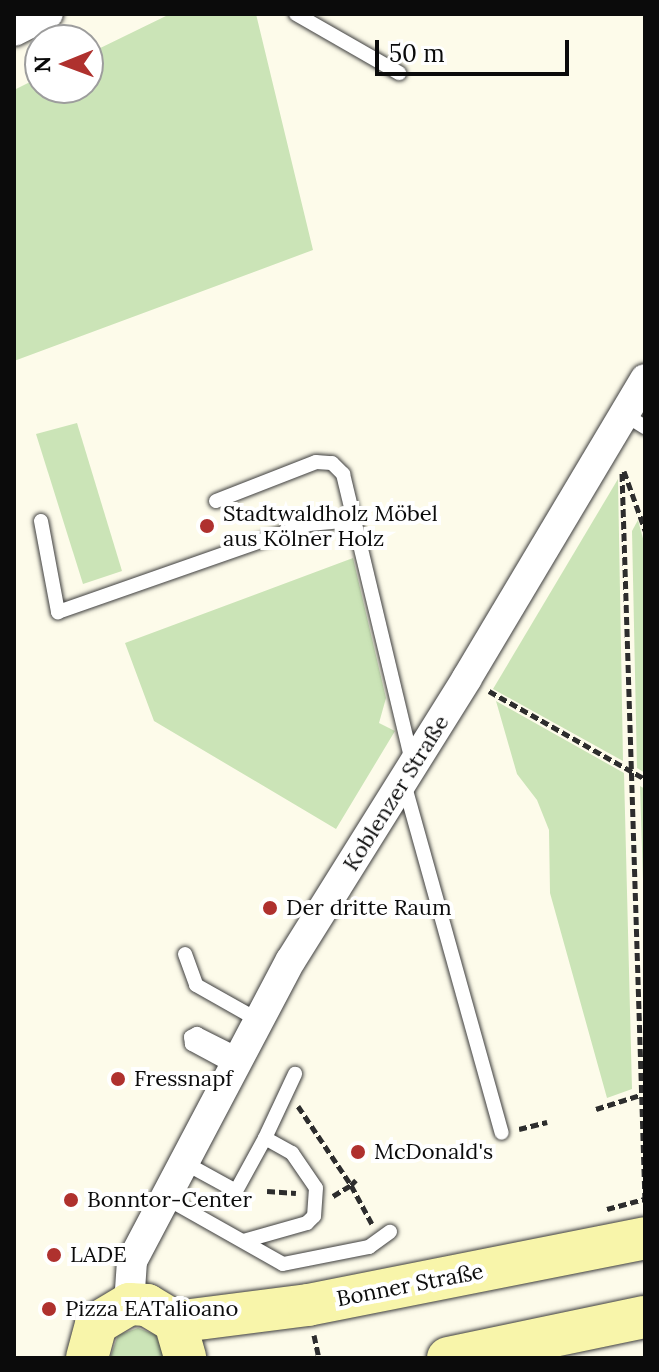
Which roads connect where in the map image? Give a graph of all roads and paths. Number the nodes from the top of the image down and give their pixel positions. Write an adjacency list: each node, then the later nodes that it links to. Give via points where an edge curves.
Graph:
1 (48, 14): 3 (street)
2 (296, 14): 4 (lane)
3 (14, 31)
4 (399, 73)
5 (645, 379): 6 (street, Koblenzer Straße)
6 (635, 421): 11 (street, Koblenzer Straße)
7 (216, 501): 8 (lane, via 316,462 332,463 343,474)
8 (354, 520): 9 (lane, via 309,524 58,612); 13 (lane)
9 (41, 521)
10 (645, 530): 12 (path, via 622,466)
11 (467, 678): 12 (path); 13 (street, Koblenzer Straße)
12 (631, 772): 14 (path); 17 (path)
13 (409, 773): 18 (street, Koblenzer Straße, via 291,960); 24 (lane)
14 (645, 779)
15 (185, 954): 18 (lane, via 196,985)
16 (645, 989): 17 (path)
17 (637, 991): 21 (path)
18 (260, 1021): 26 (street, Koblenzer Straße)
19 (295, 1074): 20 (lane)
20 (287, 1090): 25 (lane); 28 (path)
21 (640, 1095): 22 (path); 32 (path)
22 (596, 1109)
23 (547, 1122): 24 (path)
24 (502, 1133)
25 (265, 1138): 26 (lane, via 236,1191); 30 (lane, via 292,1153)
26 (185, 1163): 31 (street, Koblenzer Straße)
27 (356, 1180): 28 (path)
28 (351, 1185): 33 (path)
29 (267, 1191): 30 (path)
30 (319, 1197): 35 (lane, via 307,1223)
31 (166, 1198): 35 (lane); 36 (street, Koblenzer Straße, via 132,1261)
32 (645, 1199)
33 (382, 1231): 35 (lane, via 369,1247 283,1264)
34 (645, 1238): 38 (main road, Bonner Straße, via 308,1305)
35 (244, 1241)
36 (129, 1304): 38 (main road, via 147,1305); 39 (main road, via 96,1324)
37 (645, 1317): 40 (main road)
38 (180, 1340)
39 (84, 1357)
40 (448, 1358)

